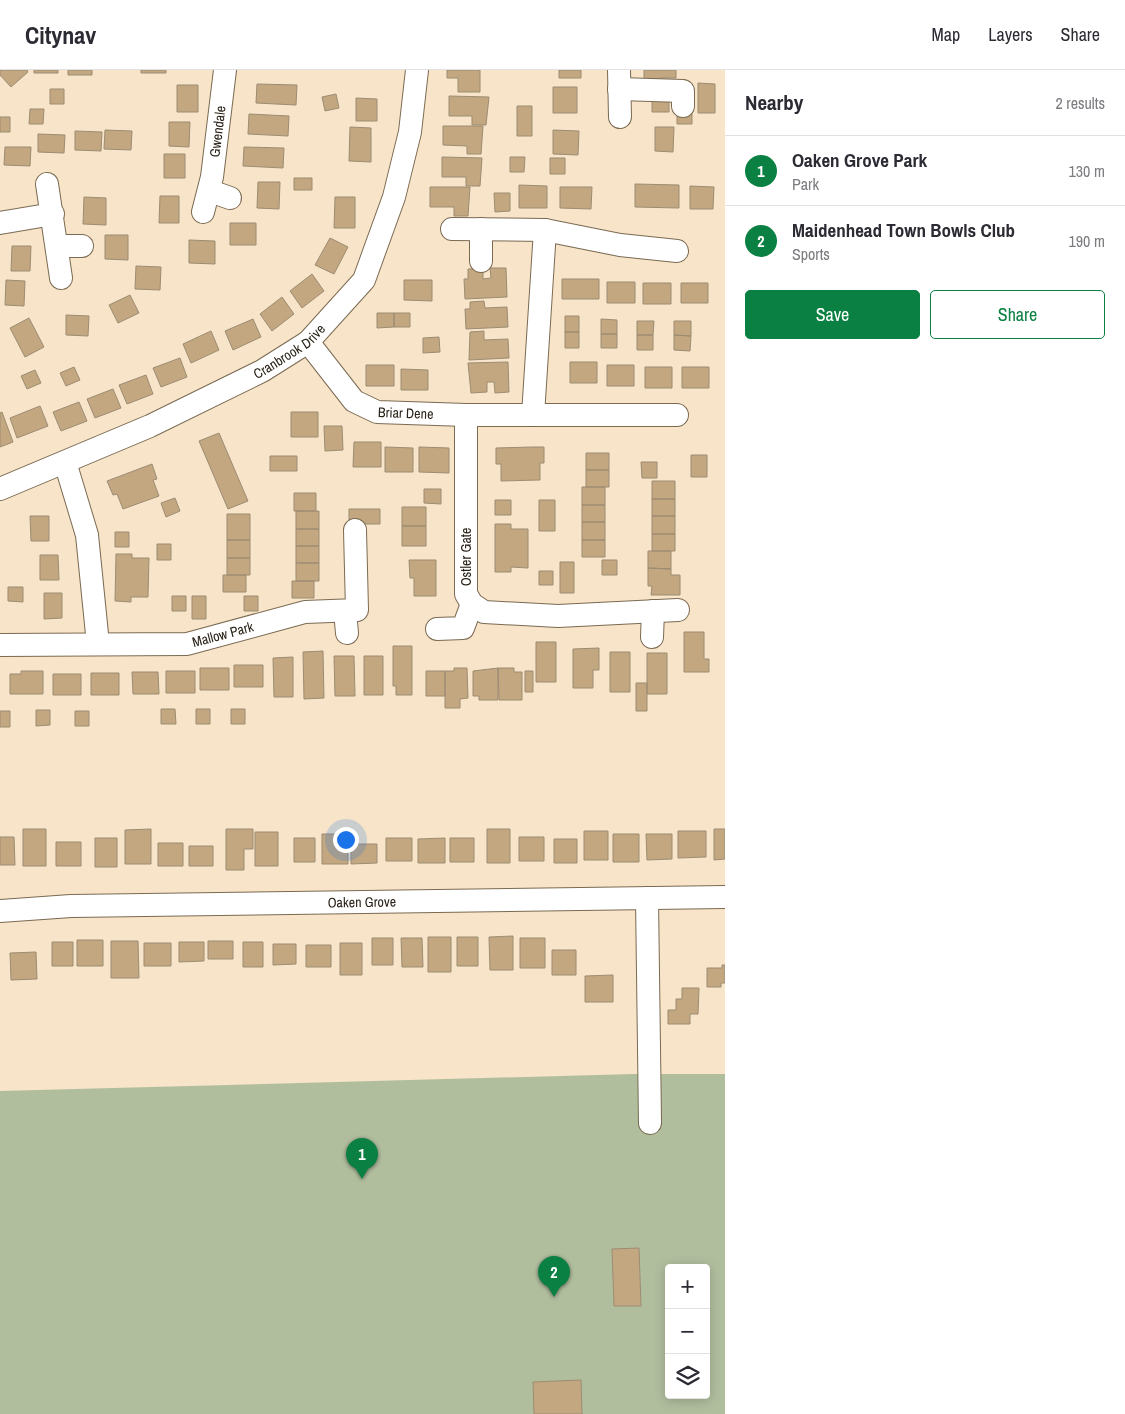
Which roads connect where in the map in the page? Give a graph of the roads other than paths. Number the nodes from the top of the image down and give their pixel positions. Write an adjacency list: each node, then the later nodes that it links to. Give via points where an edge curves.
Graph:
1 (225, 70): 7 (street, Gwendale)
2 (417, 70): 18 (street, Cranbrook Drive, via 410,132 394,197 364,280)
3 (615, 82): 4 (street, via 683,91); 5 (street)
4 (683, 106)
5 (620, 117)
6 (47, 184): 8 (street)
7 (214, 200)
8 (53, 214): 9 (street); 13 (street)
9 (0, 223)
10 (452, 229): 11 (street)
11 (480, 229): 12 (street); 16 (street)
12 (545, 230): 15 (street, via 620,245); 21 (street)
13 (58, 246): 14 (street); 17 (street)
14 (82, 246)
15 (678, 251)
16 (481, 261)
17 (61, 278)
18 (308, 342): 20 (street, Briar Dene, via 354,401 377,412); 22 (street, Cranbrook Drive, via 254,375 150,426)
19 (676, 414): 21 (street, Briar Dene)
20 (466, 415): 21 (street, Briar Dene); 25 (street, Ostler Gate, via 466,594)
21 (533, 415)
22 (65, 462): 23 (street, Cranbrook Drive); 33 (street, via 87,535)
23 (0, 489)
24 (355, 530): 26 (street)
25 (472, 604): 28 (street, Ostler Gate, via 484,612 558,616); 29 (street, via 463,628)
26 (351, 610): 30 (street); 33 (street, Mallow Park, via 305,612 187,644)
27 (678, 610): 28 (street, Ostler Gate)
28 (653, 611): 31 (street)
29 (437, 629)
30 (347, 633)
31 (652, 637)
32 (0, 644): 33 (street, Mallow Park)
33 (98, 644)
34 (725, 897): 35 (street, Oaken Grove)
35 (647, 898): 36 (street, Oaken Grove, via 71,906); 37 (street)
36 (0, 911)
37 (650, 1123)

